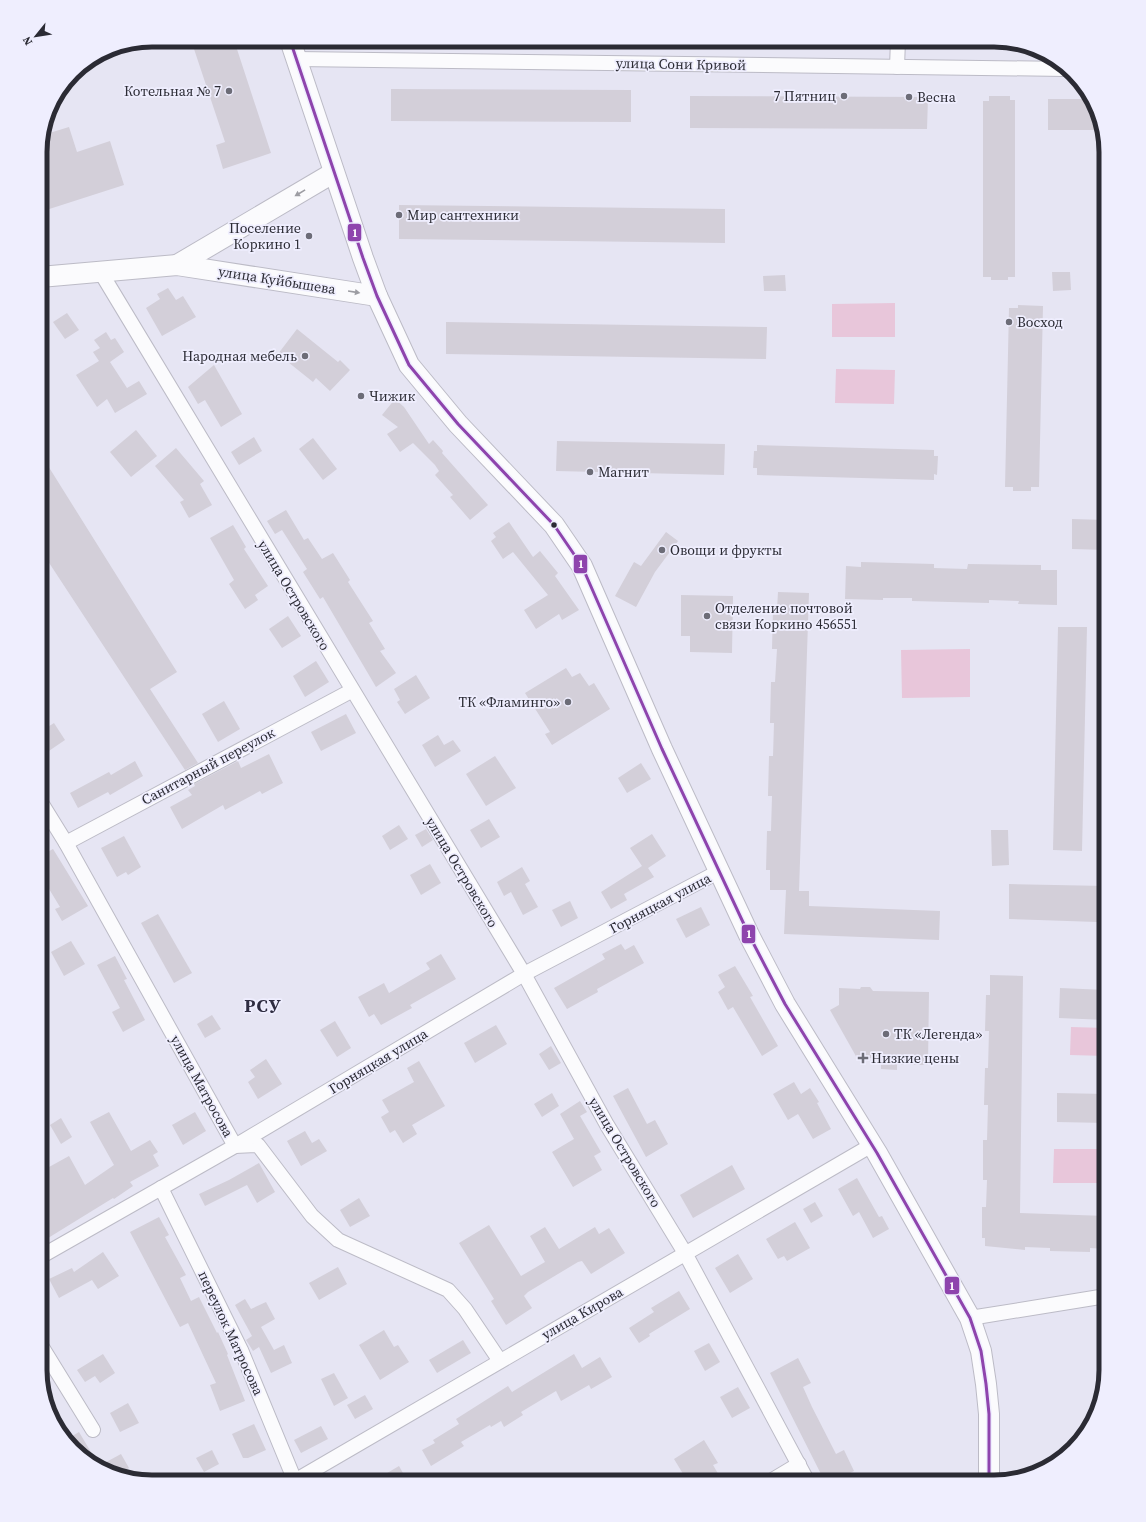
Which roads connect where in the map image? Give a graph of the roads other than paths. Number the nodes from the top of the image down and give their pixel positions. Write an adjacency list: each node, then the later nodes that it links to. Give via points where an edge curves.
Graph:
1 (292, 47): 3 (main road)
2 (898, 47): 4 (street)
3 (296, 59): 4 (street, улица Сони Кривой); 6 (main road)
4 (897, 67): 5 (street, улица Сони Кривой)
5 (1058, 69)
6 (333, 173): 7 (main road, улица Куйбышева, one-way to 7); 10 (main road)
7 (178, 265): 8 (main road, улица Куйбышева); 10 (main road, улица Куйбышева, one-way to 10)
8 (100, 271): 9 (main road, улица Куйбышева); 11 (street, улица Островского)
9 (47, 276)
10 (377, 296): 14 (main road, via 409,365 458,424 554,525 582,566 658,742)
11 (351, 691): 13 (street, Санитарный переулок); 15 (street, улица Островского)
12 (47, 812): 13 (street, улица Матросова)
13 (66, 843): 17 (street, улица Матросова)
14 (718, 872): 15 (street, Горняцкая улица); 16 (main road, via 784,1004)
15 (524, 974): 17 (street, Горняцкая улица); 20 (street, улица Островского, via 607,1125)
16 (872, 1145): 20 (street, улица Кирова); 22 (main road)
17 (235, 1146): 18 (street, Горняцкая улица); 24 (street, улица Матросова, via 258,1145 312,1216 338,1240 448,1290 465,1308)
18 (162, 1188): 19 (street, Горняцкая улица); 27 (street, переулок Матросова, via 241,1350)
19 (47, 1253)
20 (685, 1253): 24 (street, улица Кирова); 26 (street, улица Островского)
21 (1099, 1297): 22 (street)
22 (970, 1318): 31 (main road, via 981,1351 986,1384 989,1414)
23 (47, 1355): 25 (street)
24 (500, 1361): 28 (street, улица Кирова)
25 (93, 1430)
26 (799, 1464): 29 (street); 30 (street, улица Островского)
27 (292, 1475)
28 (304, 1475)
29 (781, 1475)
30 (804, 1475)
31 (989, 1475)

